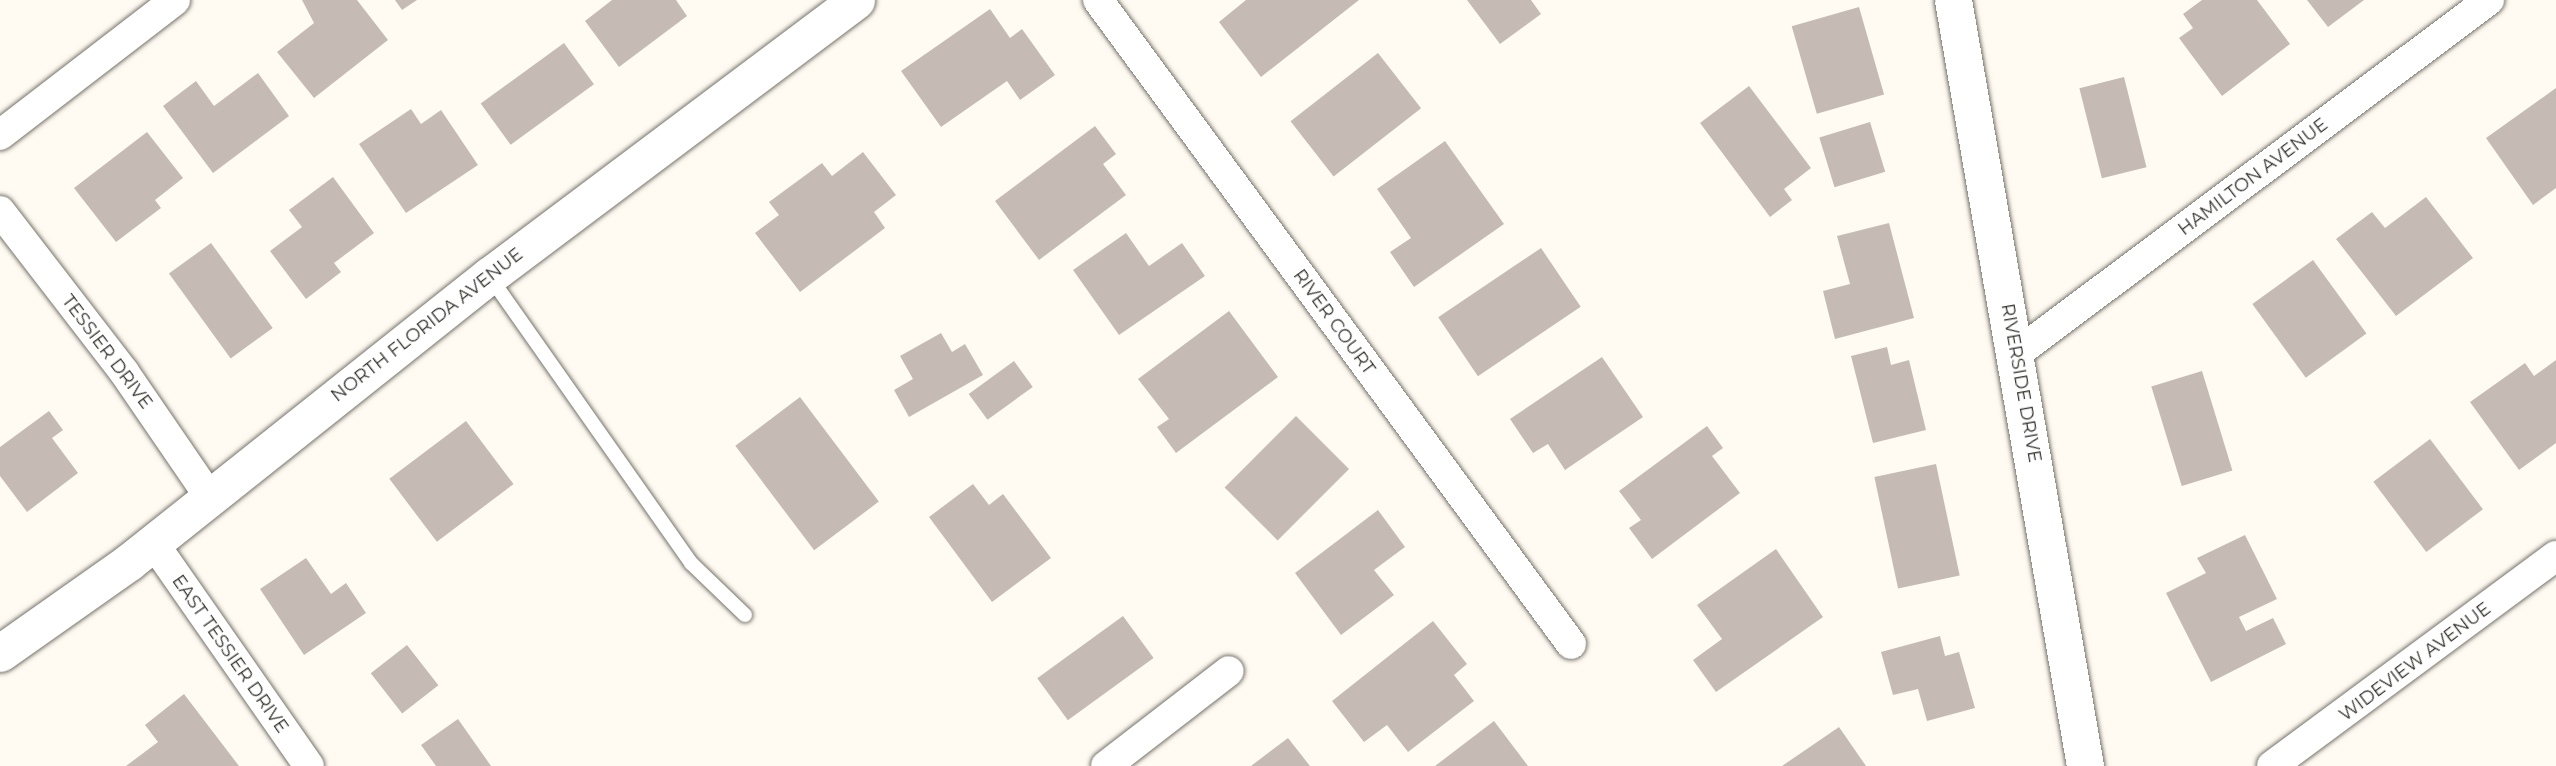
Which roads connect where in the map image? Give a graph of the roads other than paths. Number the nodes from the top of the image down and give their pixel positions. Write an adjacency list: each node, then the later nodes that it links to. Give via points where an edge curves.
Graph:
1 (175, 0): 6 (street)
2 (856, 0): 8 (street, NORTH FLORIDA AVENUE)
3 (1098, 0): 14 (street, RIVER COURT)
4 (1953, 0): 9 (street, RIVERSIDE DRIVE)
5 (2489, 0): 9 (street, HAMILTON AVENUE)
6 (0, 135)
7 (0, 211): 10 (street, TESSIER DRIVE, via 124,372)
8 (489, 275): 10 (street, NORTH FLORIDA AVENUE); 13 (lane, via 691,563)
9 (2016, 354): 19 (street, RIVERSIDE DRIVE)
10 (209, 496): 11 (street, NORTH FLORIDA AVENUE)
11 (152, 541): 15 (street, NORTH FLORIDA AVENUE); 17 (street, EAST TESSIER DRIVE)
12 (2556, 556): 20 (street, WIDEVIEW AVENUE)
13 (745, 615)
14 (1571, 644)
15 (0, 653)
16 (1229, 671): 18 (street)
17 (309, 766)
18 (1106, 766)
19 (2085, 766)
20 (2272, 766)

